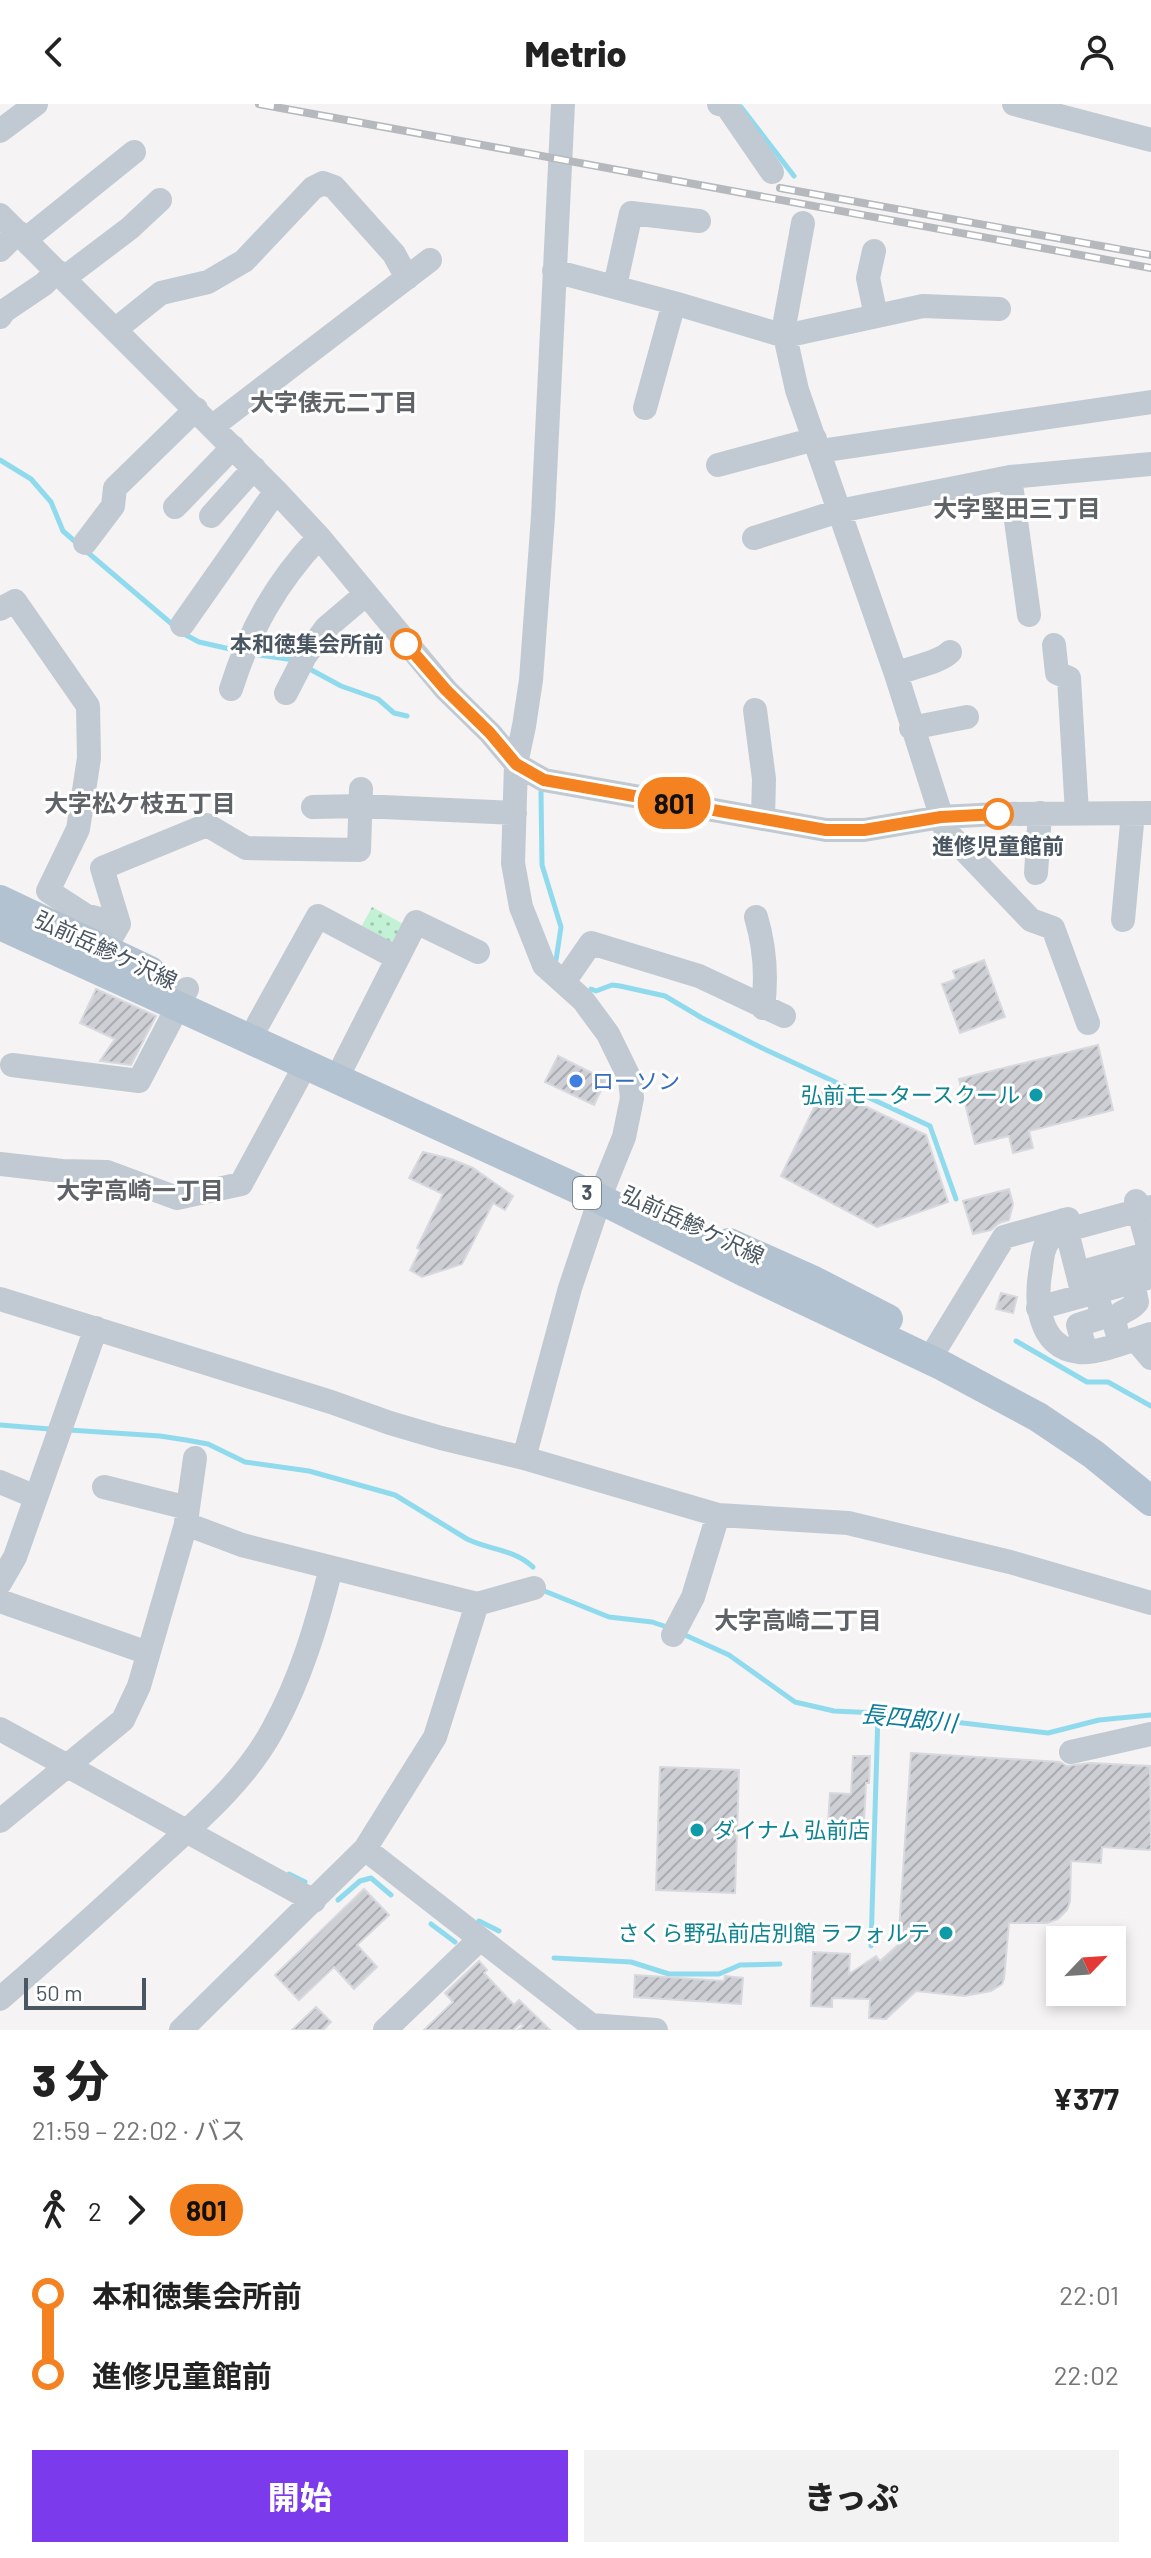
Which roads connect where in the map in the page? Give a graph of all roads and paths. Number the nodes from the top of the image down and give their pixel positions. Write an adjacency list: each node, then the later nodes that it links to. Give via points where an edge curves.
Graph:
1 (36, 104): 5 (street)
2 (563, 104): 17 (street)
3 (719, 104): 8 (street, via 726,105)
4 (1014, 104): 6 (street)
5 (0, 131)
6 (1151, 140)
7 (134, 152): 13 (street)
8 (772, 172)
9 (160, 200): 18 (street, via 130,228)
10 (0, 215): 13 (street)
11 (699, 221): 20 (street, via 631,213)
12 (803, 223): 26 (street)
13 (22, 236): 14 (street); 18 (street)
14 (0, 250)
15 (874, 251): 23 (street, via 868,278)
16 (430, 260): 19 (street)
17 (554, 271): 20 (street); 56 (street, via 532,665)
18 (61, 274): 24 (street); 25 (street)
19 (407, 278): 25 (street, via 394,254 334,187 323,183 244,261 208,282 161,293); 30 (street)
20 (615, 286): 21 (street)
21 (674, 303): 26 (street); 28 (street)
22 (999, 309): 23 (street, via 923,306)
23 (876, 316): 26 (street)
24 (0, 317)
25 (116, 329): 29 (street)
26 (785, 336): 31 (street, via 797,390)
27 (1151, 402): 31 (street)
28 (645, 408)
29 (196, 409): 30 (street); 43 (street, via 115,488 113,506)
30 (213, 426): 32 (street)
31 (818, 445): 34 (street); 39 (street)
32 (233, 447): 35 (street); 38 (street)
33 (1151, 464): 36 (street)
34 (718, 465)
35 (254, 468): 37 (street); 40 (street)
36 (1010, 477): 39 (street); 46 (street)
37 (276, 491): 41 (street); 47 (street)
38 (175, 507)
39 (839, 511): 42 (street); 51 (street)
40 (211, 516)
41 (319, 537): 44 (street); 52 (street, via 275,589)
42 (754, 538)
43 (85, 543)
44 (366, 594): 50 (street, via 326,628); 56 (street)
45 (0, 609): 70 (street, via 15,601 88,706 89,758 78,829 48,891 85,915)
46 (1029, 615)
47 (182, 625)
48 (1054, 645): 61 (street, via 1057,673 1069,678)
49 (950, 652): 51 (street)
50 (295, 674)
51 (896, 674): 55 (street)
52 (231, 689)
53 (755, 710): 64 (street)
54 (967, 717): 55 (street)
55 (911, 728): 63 (street)
56 (516, 764): 59 (street); 64 (street, via 544,780)
57 (361, 797): 58 (street); 59 (street); 70 (street, via 359,850 246,848 207,825 102,868)
58 (313, 807)
59 (515, 813): 73 (street, via 513,863 521,907 544,965)
60 (1040, 813): 61 (street); 63 (street); 65 (street)
61 (1077, 813): 62 (street)
62 (1142, 813): 68 (street)
63 (941, 817): 64 (street, via 864,830 826,830); 75 (street, via 946,831 1031,920 1053,928)
64 (763, 819)
65 (1036, 873)
66 (0, 900): 70 (main road, 弘前岳鰺ケ沢線 / 3)
67 (756, 917): 73 (street, via 773,1012 699,976 591,943)
68 (1123, 920)
69 (0, 925): 70 (main road, 3)
70 (107, 947): 74 (main road, 弘前岳鰺ケ沢線 / 3)
71 (478, 952): 72 (street, via 416,922)
72 (397, 958): 76 (street, via 318,916); 78 (street)
73 (564, 982): 81 (street, via 608,1034 630,1079 624,1137)
74 (183, 997): 76 (main road, 弘前岳鰺ケ沢線 / 3); 77 (main road, 3); 79 (street, via 139,1081)
75 (1088, 1023)
76 (258, 1024): 78 (main road, 弘前岳鰺ケ沢線 / 3)
77 (306, 1064): 80 (street, via 241,1184 177,1198 107,1172); 81 (main road, 3)
78 (344, 1064): 81 (main road, 弘前岳鰺ケ沢線 / 3)
79 (12, 1065)
80 (0, 1164)
81 (603, 1192): 92 (main road, 弘前岳鰺ケ沢線 / 3, via 814,1281); 95 (street, via 570,1288)
82 (1144, 1204): 83 (street); 84 (street)
83 (1065, 1225): 86 (street); 88 (street, via 1047,1241); 92 (street, via 1021,1226 1004,1237)
84 (1150, 1255): 86 (street, via 1106,1255)
85 (1142, 1280): 86 (street); 90 (street, via 1137,1302 1114,1322)
86 (1086, 1287): 88 (street); 91 (street, via 1103,1317 1078,1325)
87 (0, 1299): 89 (street)
88 (1038, 1308): 91 (street, via 1054,1342)
89 (96, 1328): 95 (street, via 390,1423); 99 (street)
90 (1135, 1339): 91 (street); 93 (street)
91 (1086, 1352)
92 (940, 1356): 96 (main road, 弘前岳鰺ケ沢線 / 3, via 1060,1410); 100 (main road, 3, via 1093,1454)
93 (1151, 1358)
94 (195, 1458): 102 (street)
95 (524, 1458): 101 (street)
96 (1151, 1477)
97 (0, 1482): 99 (street)
98 (104, 1487): 102 (street)
99 (36, 1497): 104 (street)
100 (1151, 1501)
101 (718, 1515): 107 (street, via 848,1523); 109 (street, via 693,1597)
102 (187, 1516): 103 (street, via 242,1545); 110 (street)
103 (331, 1568): 108 (street); 116 (street, via 313,1637 272,1731 240,1778)
104 (0, 1583)
105 (534, 1588): 108 (street)
106 (0, 1601): 110 (street)
107 (1151, 1603)
108 (477, 1604): 117 (street, via 435,1737)
109 (673, 1635)
110 (148, 1653): 114 (street, via 123,1720)
111 (0, 1729): 114 (street)
112 (1151, 1734): 113 (street)
113 (1071, 1752)
114 (67, 1764): 115 (street); 116 (street)
115 (0, 1821)
116 (187, 1831): 118 (street); 120 (street)
117 (365, 1849): 118 (street); 119 (street)
118 (314, 1901): 122 (street)
119 (479, 1940): 121 (street); 123 (street)
120 (0, 1999)
121 (588, 2028): 124 (street)
122 (184, 2029)
123 (385, 2030)
124 (656, 2030)

